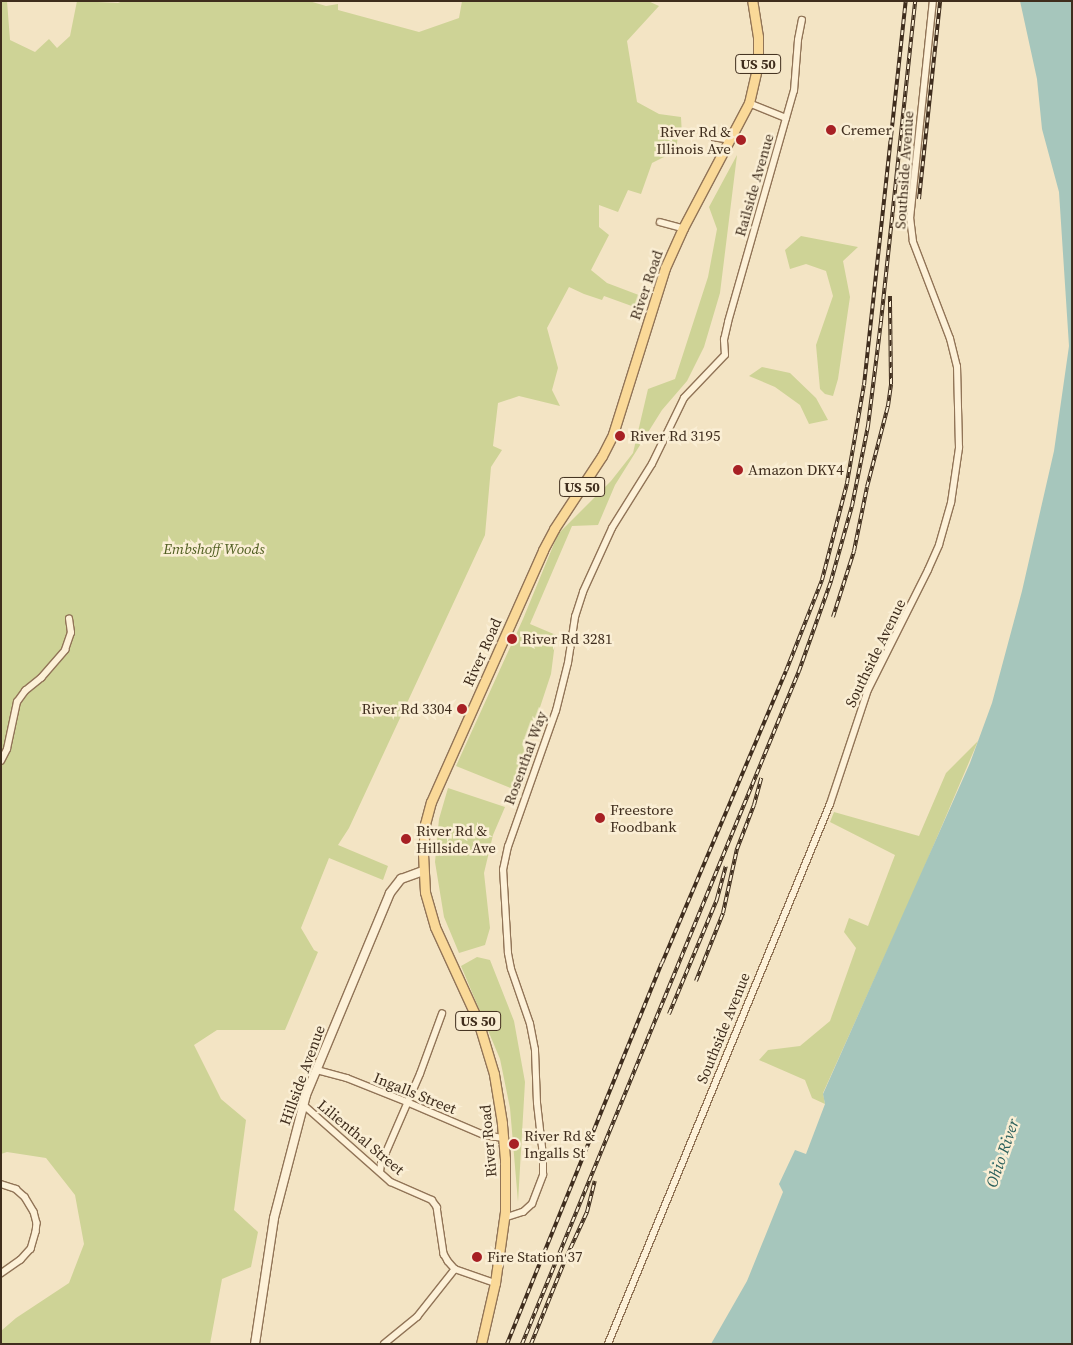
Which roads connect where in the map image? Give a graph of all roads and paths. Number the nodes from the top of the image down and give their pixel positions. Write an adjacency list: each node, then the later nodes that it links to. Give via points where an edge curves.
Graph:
1 (752, 1): 4 (main road, River Road / US 50, via 758,37 758,65)
2 (933, 1): 28 (street, Southside Avenue, via 910,219 913,242 958,367 959,448 951,504 928,570 868,690 830,804)
3 (802, 20): 5 (street, Railside Avenue, via 794,91)
4 (749, 104): 5 (street); 7 (main road, River Road / US 50)
5 (786, 118): 10 (street, Railside Avenue, via 728,322)
6 (712, 136): 7 (street)
7 (730, 140): 9 (main road, River Road / US 50)
8 (660, 222): 9 (street)
9 (683, 228): 13 (main road, River Road / US 50, via 656,291 613,434 543,550 431,802 425,824)
10 (725, 355): 21 (street, Rosenthal Way, via 684,398 652,464 612,528 583,592 556,711 508,847 503,870 508,953 510,970 530,1024 535,1050 543,1175 532,1204 523,1212)
11 (69, 619): 12 (street, via 71,633 65,650 17,702 7,749)
12 (1, 760)
13 (423, 872): 15 (street, Hillside Avenue, via 401,879 390,893); 18 (main road, River Road / US 50, via 435,927 478,1021 487,1049)
14 (442, 1014): 16 (street)
15 (317, 1070): 16 (street, Ingalls Street, via 347,1078); 17 (street, Hillside Avenue)
16 (407, 1102): 18 (street, Ingalls Street, via 484,1135); 19 (street)
17 (304, 1105): 19 (street, Lilienthal Street); 25 (street, Hillside Avenue, via 274,1218)
18 (503, 1138): 21 (main road, River Road / US 50)
19 (380, 1172): 22 (street, Lilienthal Street, via 399,1186 435,1203 444,1254)
20 (1, 1184): 23 (street, via 16,1189 25,1197 36,1218 34,1241 25,1256)
21 (504, 1218): 24 (main road, River Road / US 50)
22 (455, 1269): 24 (street); 26 (street, via 416,1317)
23 (1, 1274)
24 (495, 1282): 27 (main road, River Road / US 50)
25 (256, 1343)
26 (384, 1344)
27 (481, 1344)
28 (608, 1344)

